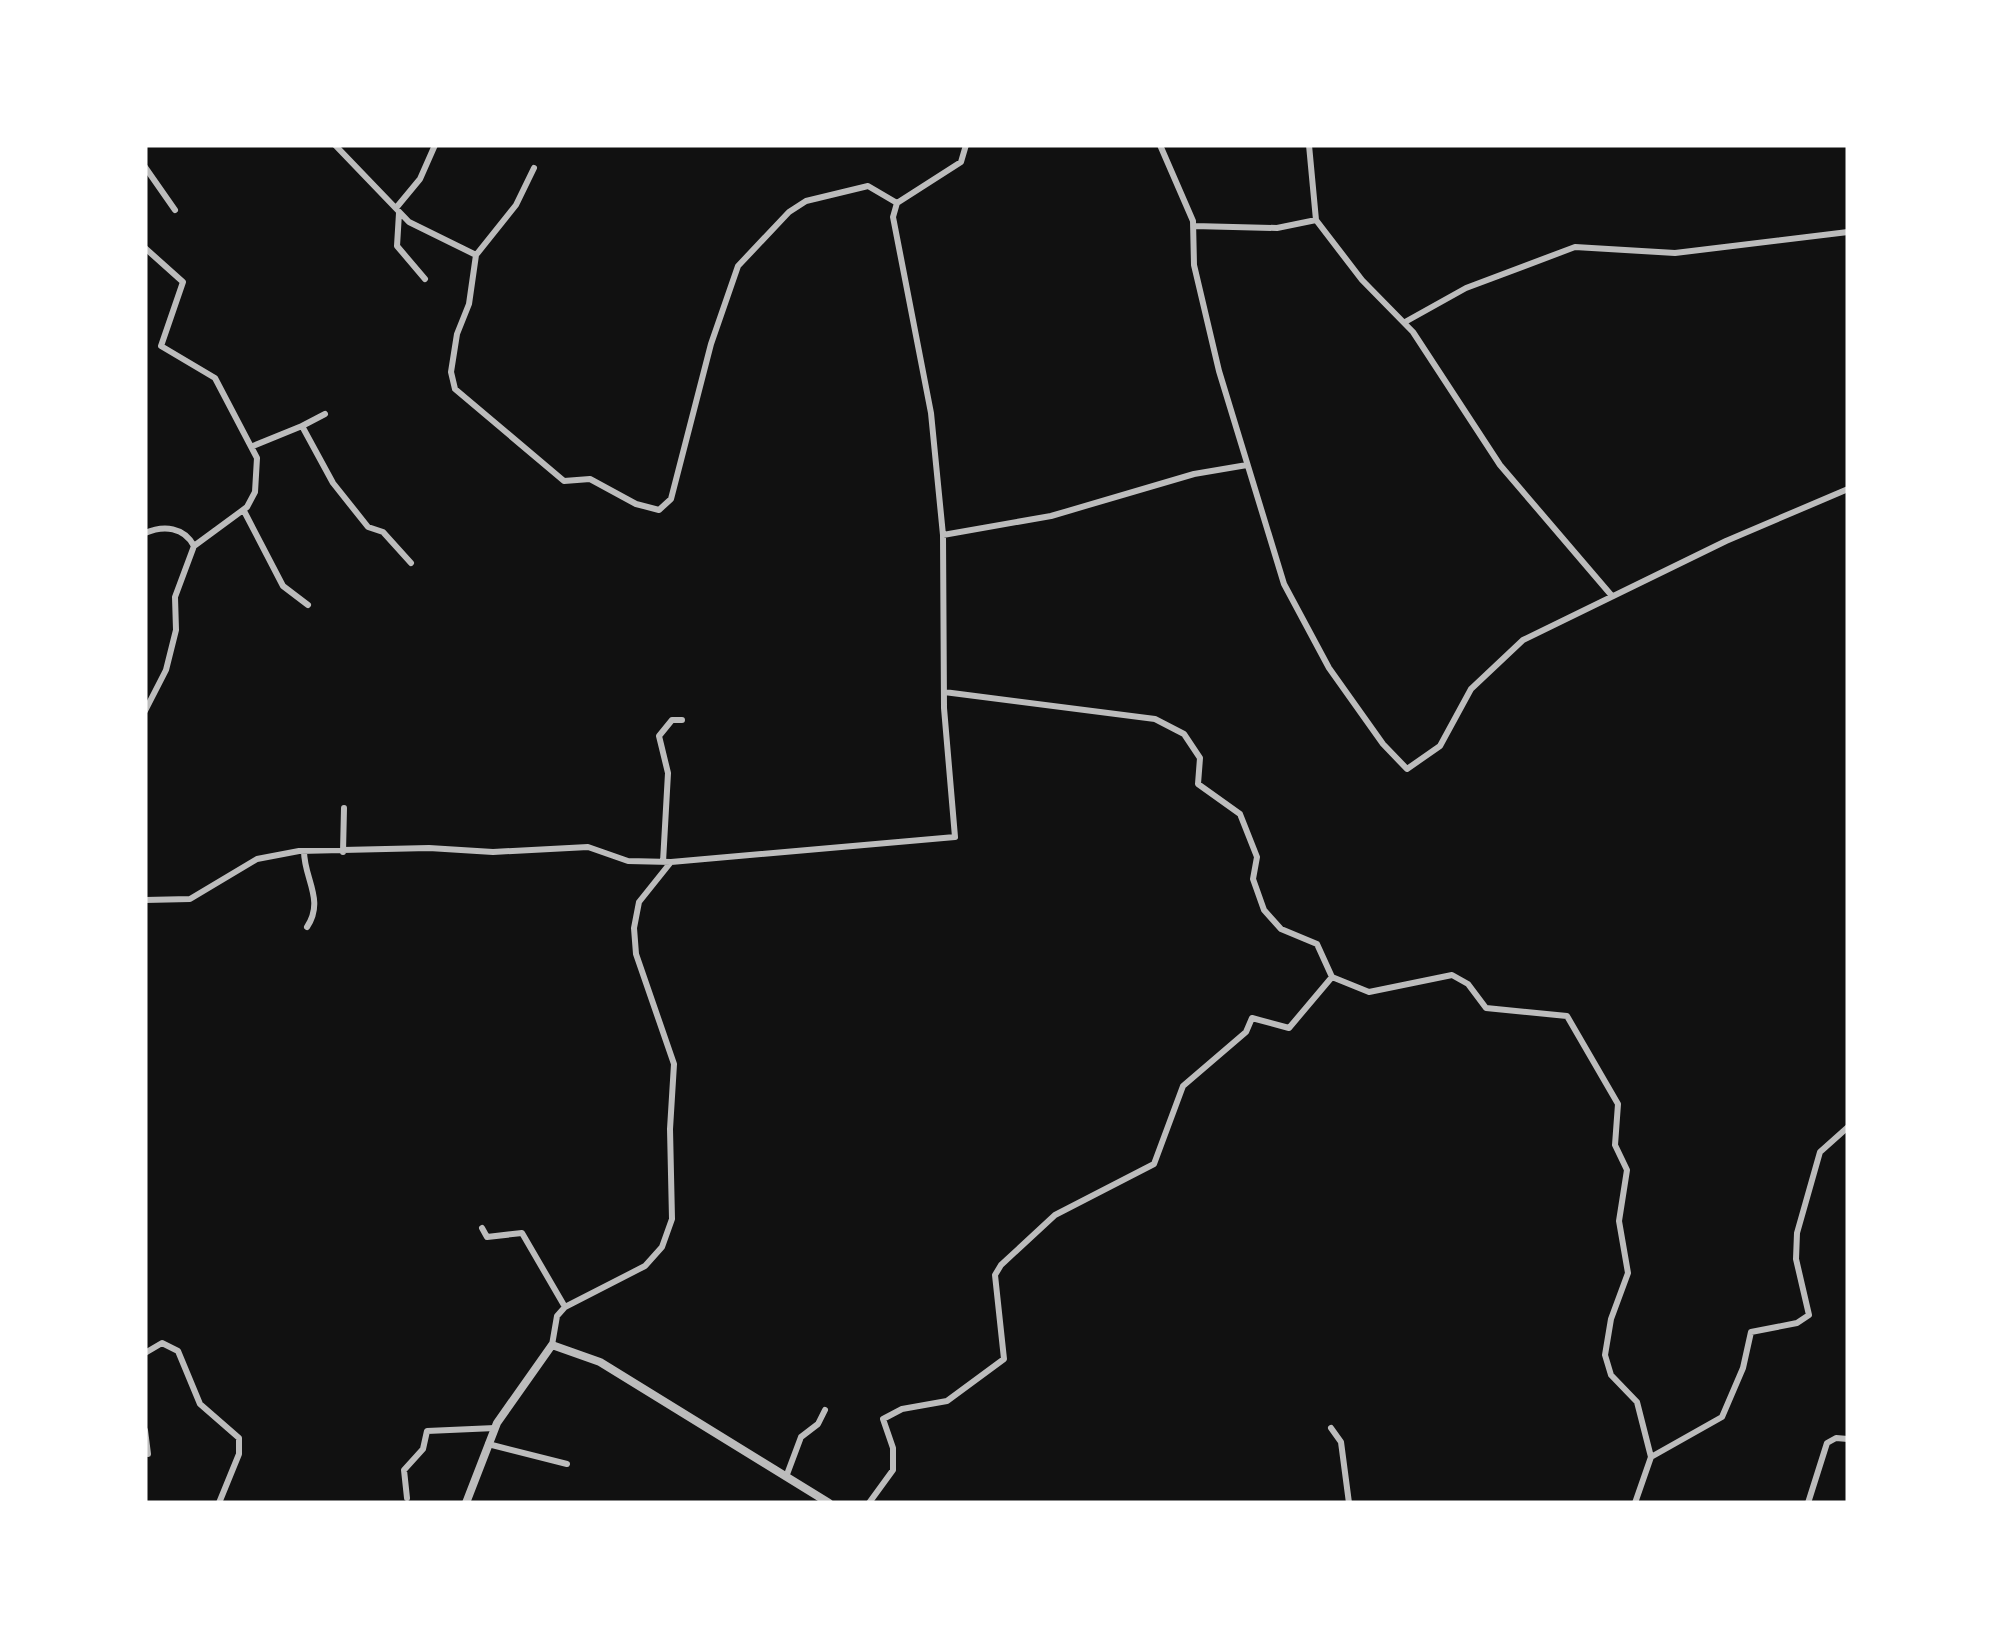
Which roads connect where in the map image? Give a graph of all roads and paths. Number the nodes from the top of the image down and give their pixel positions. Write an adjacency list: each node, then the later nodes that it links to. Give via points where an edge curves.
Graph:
1 (335, 145): 10 (street)
2 (966, 145): 8 (street, via 961,162)
3 (1160, 145): 12 (street)
4 (1310, 145): 11 (street)
5 (434, 146): 10 (street)
6 (145, 167): 9 (street)
7 (534, 168): 15 (street, via 516,205)
8 (898, 203): 15 (street, via 868,186 806,202 738,266 671,499 658,510 590,479 564,481 460,397 452,364); 25 (street, via 893,228 931,414)
9 (175, 210)
10 (398, 210): 15 (street); 16 (street, via 398,246)
11 (1316, 220): 12 (street, via 1277,228); 17 (street)
12 (1194, 226): 21 (street, via 1198,284)
13 (1848, 232): 17 (street, via 1675,253 1575,247 1466,288)
14 (145, 248): 20 (street, via 184,282 161,346 214,378)
15 (476, 255)
16 (425, 279)
17 (1405, 322): 28 (street, via 1500,466)
18 (325, 414): 19 (street)
19 (302, 426): 20 (street); 27 (street, via 333,484 368,527 383,532)
20 (253, 446): 23 (street, via 255,492)
21 (1247, 465): 25 (street, via 1051,516); 28 (street, via 1293,605 1363,717 1407,769 1440,746 1471,690 1523,640)
22 (1848, 489): 28 (street)
23 (244, 512): 26 (street); 29 (street, via 282,586)
24 (145, 533): 26 (street, via 169,528)
25 (943, 535): 30 (street)
26 (194, 546): 31 (street, via 175,597 172,648)
27 (411, 563)
28 (1612, 596)
29 (308, 605)
30 (944, 692): 37 (street, via 955,837); 40 (street, via 1115,712 1174,726 1200,758 1198,784 1242,819 1257,857 1259,902 1281,929 1318,944)
31 (149, 696): 32 (street)
32 (145, 711)
33 (682, 720): 37 (street, via 672,720 660,736 668,773)
34 (344, 808): 36 (street)
35 (304, 851): 36 (street); 38 (street, via 258,858 190,899); 39 (street, via 315,891)
36 (343, 852): 37 (street, via 588,847 619,859)
37 (666, 862): 43 (street, via 639,902 634,928 636,954 674,1064 672,1219 662,1247 645,1266)
38 (145, 900)
39 (308, 927)
40 (1332, 977): 53 (street, via 1369,992 1452,975 1486,1008 1571,1020 1618,1104 1616,1144 1627,1170 1619,1222 1628,1273 1606,1355 1612,1374 1637,1402); 60 (street, via 1288,1028 1252,1018 1246,1032 1185,1084 1154,1164 1055,1215 1001,1265 995,1275 1004,1359 947,1401 902,1408 882,1419 893,1470)
41 (1848, 1127): 53 (street, via 1820,1152 1797,1233 1795,1254 1809,1315 1752,1331 1726,1412)
42 (482, 1228): 43 (street, via 484,1236 517,1232 526,1238)
43 (565, 1307): 44 (street)
44 (552, 1344): 47 (street); 55 (street, via 588,1356)
45 (145, 1353): 57 (street, via 162,1343 178,1351 200,1404 239,1438)
46 (826, 1410): 55 (street, via 801,1438)
47 (495, 1428): 51 (street); 56 (street, via 427,1430 423,1448 404,1470)
48 (1331, 1428): 61 (street, via 1341,1442)
49 (145, 1430): 52 (street)
50 (1848, 1439): 63 (street, via 1827,1443)
51 (487, 1444): 54 (street); 58 (street)
52 (148, 1454)
53 (1651, 1457): 62 (street)
54 (568, 1464)
55 (786, 1478): 59 (street)
56 (407, 1498)
57 (219, 1503)
58 (466, 1503)
59 (829, 1503)
60 (869, 1503)
61 (1349, 1503)
62 (1635, 1503)
63 (1808, 1503)

